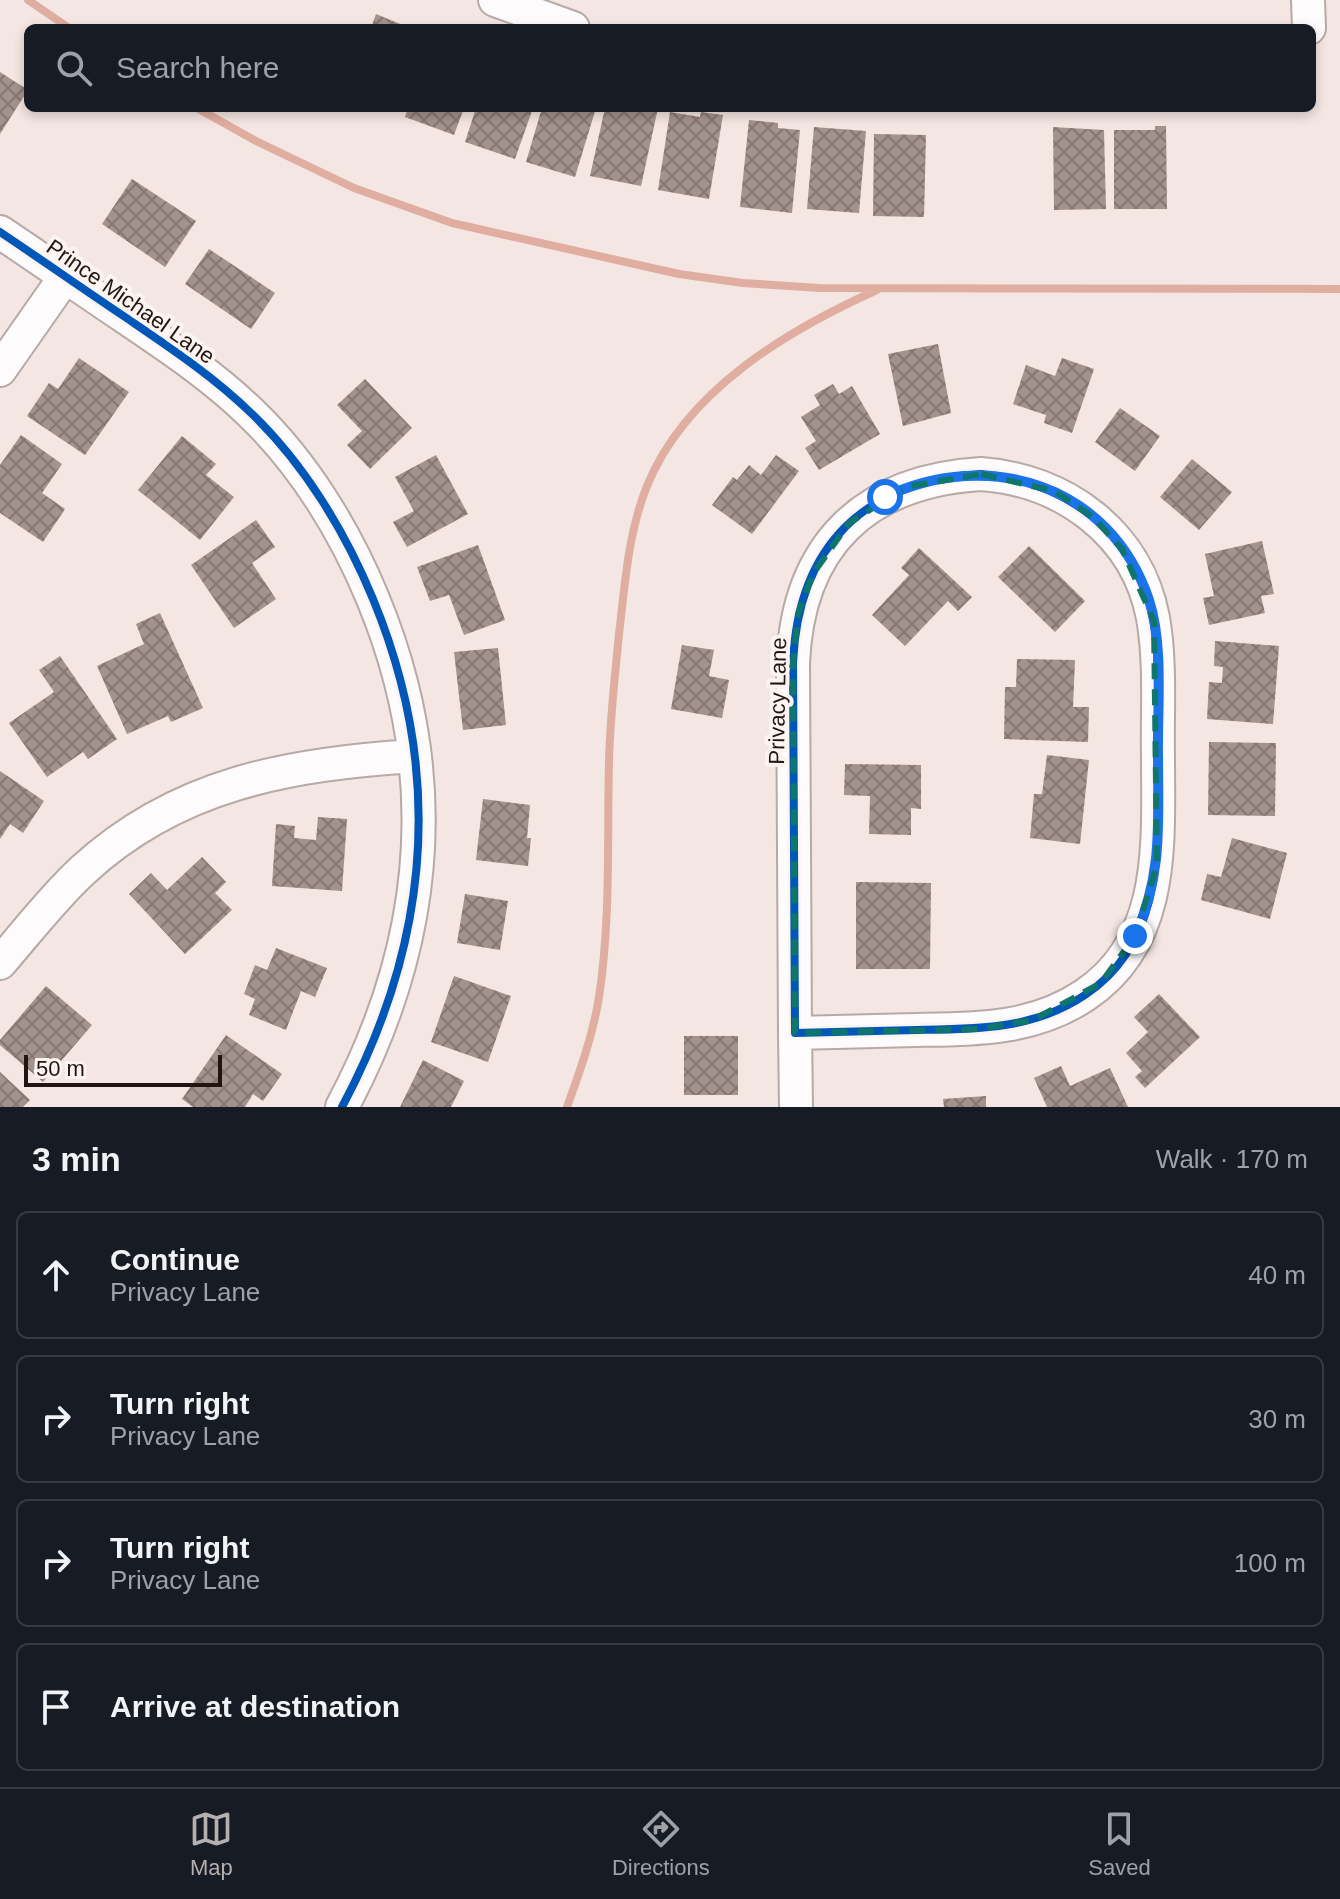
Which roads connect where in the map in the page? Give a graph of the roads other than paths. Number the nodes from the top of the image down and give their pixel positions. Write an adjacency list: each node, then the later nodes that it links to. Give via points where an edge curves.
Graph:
1 (495, 0): 3 (street)
2 (1308, 0): 4 (street)
3 (562, 24)
4 (1309, 24)
5 (0, 232): 6 (street, Prince Michael Lane)
6 (65, 277): 7 (street); 8 (street, Prince Michael Lane, via 224,388 295,464 360,567 397,664)
7 (0, 370)
8 (415, 756): 9 (street, via 283,770 181,804 98,857); 11 (street, Prince Michael Lane, via 419,832 407,937 375,1039)
9 (0, 963)
10 (795, 1033): 10 (street, Privacy Lane, via 793,663 798,614 813,574 849,523 906,487 981,474 1054,491 1093,517 1122,549 1142,584 1154,621 1157,865 1135,936 1101,983 1067,1007 1033,1020 979,1029); 12 (street, Privacy Lane)
11 (342, 1107)
12 (796, 1107)

